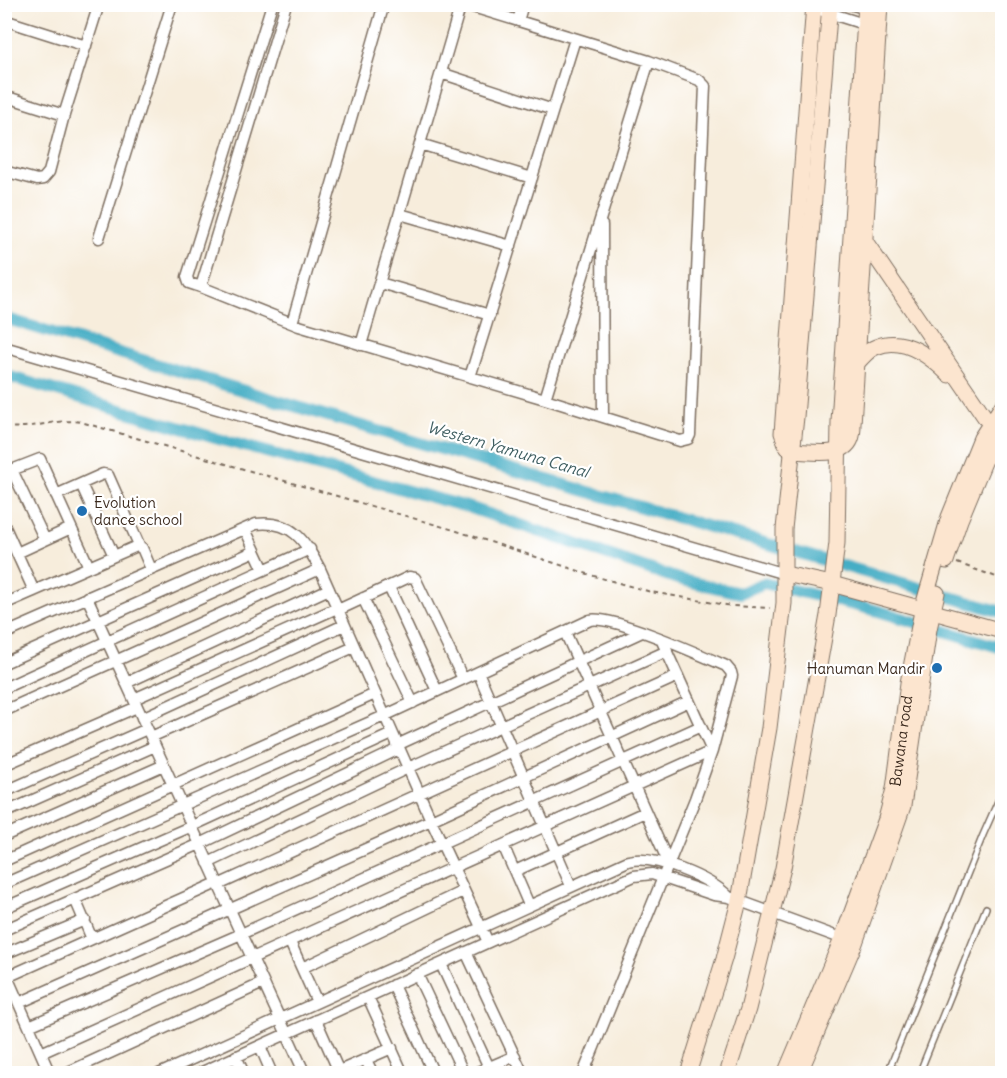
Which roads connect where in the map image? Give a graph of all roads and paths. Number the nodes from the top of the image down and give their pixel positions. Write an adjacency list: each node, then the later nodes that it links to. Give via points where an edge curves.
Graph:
1 (99, 4): 15 (street)
2 (171, 4): 26 (street)
3 (272, 4): 30 (street, via 187,277 189,283)
4 (286, 4): 30 (street)
5 (384, 4): 32 (street)
6 (462, 4): 13 (street); 17 (street)
7 (523, 4): 13 (street)
8 (850, 4): 11 (street)
9 (809, 6): 10 (street); 43 (street, via 798,234 782,421 785,441)
10 (830, 9): 11 (street); 43 (street)
11 (872, 14): 27 (street); 44 (street)
12 (4, 20): 15 (street)
13 (518, 21): 14 (street)
14 (575, 39): 16 (street); 19 (street)
15 (86, 46): 20 (street)
16 (649, 61): 24 (street); 39 (street, via 699,80 706,92 690,435 680,441)
17 (441, 73): 19 (street); 21 (street)
18 (4, 96): 20 (street)
19 (553, 110): 23 (street)
20 (64, 115): 22 (street, via 47,176 32,180)
21 (420, 144): 23 (street); 25 (street)
22 (4, 171)
23 (532, 178): 28 (street)
24 (602, 213): 37 (street); 39 (street)
25 (400, 214): 28 (street); 29 (street)
26 (99, 238)
27 (865, 241): 35 (street); 41 (street)
28 (511, 246): 31 (street)
29 (380, 283): 31 (street); 33 (street)
30 (201, 287): 32 (street)
31 (489, 315): 36 (street)
32 (292, 323): 33 (street)
33 (361, 345): 36 (street)
34 (4, 347): 62 (street)
35 (858, 362): 42 (street, via 874,347 892,342 916,349 939,365 961,390 976,418); 44 (street, via 851,438)
36 (470, 377): 37 (street)
37 (545, 399): 39 (street)
38 (1002, 406): 41 (street, Bawana road)
39 (603, 417)
40 (4, 427): 72 (path, via 81,422 454,530 651,592 732,606)
41 (996, 428): 42 (street, Bawana road); 57 (street, Bawana road)
42 (981, 438): 63 (street, Bawana road, via 949,517)
43 (792, 451): 44 (street); 62 (street, via 784,529)
44 (838, 452): 66 (street, via 837,543)
45 (8, 472): 47 (street, via 40,459); 51 (street)
46 (81, 484): 47 (street); 52 (street, via 108,475); 56 (street)
47 (56, 495): 49 (street)
48 (4, 525): 55 (street)
49 (71, 528): 51 (street); 58 (street)
50 (244, 529): 53 (street, via 261,524 291,529); 54 (street); 59 (street)
51 (45, 540): 55 (street)
52 (140, 547): 56 (street); 59 (street)
53 (309, 549): 60 (street); 61 (street)
54 (255, 551): 61 (street); 75 (street)
55 (17, 552): 68 (street)
56 (114, 556): 58 (street)
57 (947, 560): 63 (street, Bawana road); 64 (path)
58 (89, 567): 68 (street)
59 (151, 569): 69 (street)
60 (320, 569): 67 (street); 85 (street)
61 (264, 570): 82 (street)
62 (785, 574): 66 (street); 72 (street)
63 (937, 575): 74 (street, Bawana road)
64 (1002, 579)
65 (389, 586): 70 (street); 90 (street, via 409,578 417,580); 94 (street)
66 (832, 586): 74 (street); 150 (street)
67 (329, 590): 73 (street); 91 (street)
68 (34, 591): 71 (street)
69 (87, 597): 75 (street); 80 (street)
70 (363, 598): 73 (street); 99 (street)
71 (5, 604)
72 (784, 606): 145 (street, via 769,728)
73 (337, 609): 76 (street); 98 (street)
74 (927, 610): 79 (street); 156 (street, Bawana road, via 908,683 891,803)
75 (98, 620): 82 (street); 87 (street)
76 (344, 625): 83 (street); 103 (street)
77 (565, 632): 78 (street, via 597,619); 86 (street); 88 (street)
78 (642, 632): 81 (street); 86 (street)
79 (1002, 632)
80 (4, 634)
81 (661, 639): 84 (street); 111 (street, via 726,666 731,672)
82 (108, 642): 85 (street); 93 (street)
83 (354, 647): 95 (street); 108 (street)
84 (667, 651): 89 (street); 92 (street)
85 (116, 661): 91 (street); 100 (street)
86 (578, 662): 92 (street); 97 (street)
87 (4, 663)
88 (478, 672): 90 (street); 97 (street)
89 (678, 676): 96 (street); 101 (street)
90 (463, 679): 94 (street)
91 (126, 683): 98 (street)
92 (589, 686): 101 (street); 104 (street)
93 (4, 688)
94 (437, 691): 99 (street)
95 (375, 694): 102 (street); 117 (street)
96 (690, 700): 105 (street); 107 (street)
97 (491, 702): 104 (street); 109 (street)
98 (136, 703): 103 (street); 113 (street)
99 (413, 703): 102 (street)
100 (4, 711)
101 (600, 711): 107 (street); 110 (street)
102 (384, 716): 106 (street); 123 (street)
103 (142, 718): 108 (street)
104 (501, 726): 110 (street); 115 (street)
105 (701, 726): 111 (street); 112 (street)
106 (392, 734): 109 (street); 127 (street)
107 (612, 737): 112 (street); 116 (street)
108 (151, 738): 114 (street); 119 (street); 125 (street)
109 (398, 747): 115 (street); 131 (street)
110 (513, 751): 116 (street); 121 (street)
111 (712, 751): 118 (street); 136 (street)
112 (623, 761): 118 (street); 122 (street)
113 (4, 765)
114 (164, 765): 117 (street); 129 (street)
115 (408, 768): 121 (street); 135 (street)
116 (524, 777): 122 (street); 126 (street)
117 (173, 785): 123 (street); 134 (street)
118 (634, 786): 124 (street); 128 (street)
119 (4, 792)
120 (1002, 792): 181 (lane)
121 (419, 794): 126 (street); 141 (street)
122 (535, 801): 128 (street); 130 (street)
123 (183, 807): 127 (street); 140 (street)
124 (645, 812): 133 (street); 136 (street)
125 (4, 813)
126 (431, 820): 130 (street); 149 (street)
127 (192, 826): 131 (street); 147 (street)
128 (546, 826): 132 (street); 133 (street)
129 (4, 836)
130 (441, 843): 137 (street); 154 (street)
131 (200, 844): 135 (street); 144 (street)
132 (503, 845): 137 (street); 138 (street)
133 (557, 852): 138 (street); 142 (street)
134 (4, 861)
135 (208, 863): 141 (street)
136 (670, 866): 139 (street); 142 (street, via 637,858); 145 (street, via 716,885)
137 (453, 868): 143 (street); 157 (street)
138 (515, 871): 146 (street)
139 (665, 878): 145 (street); 158 (street, via 652,874 634,876); 198 (street)
140 (4, 884)
141 (218, 884): 149 (street); 155 (street)
142 (571, 886): 146 (street)
143 (463, 891): 152 (street); 163 (street)
144 (75, 899): 151 (street); 153 (street)
145 (734, 899): 150 (street); 199 (street, via 724,959)
146 (529, 905): 152 (street)
147 (4, 908)
148 (986, 908): 205 (lane)
149 (230, 910): 154 (street); 170 (street)
150 (772, 913): 156 (street); 200 (street)
151 (85, 920): 155 (street); 160 (street)
152 (481, 927): 158 (street); 169 (street)
153 (4, 930)
154 (241, 934): 161 (street); 173 (street)
155 (92, 939): 165 (street)
156 (849, 941): 201 (street, Bawana road); 202 (street, Bawana road)
157 (290, 942): 161 (street); 163 (street)
158 (488, 942): 159 (street)
159 (466, 952): 162 (street); 179 (street)
160 (4, 954)
161 (252, 959): 166 (street); 177 (street)
162 (441, 964): 164 (street); 182 (street)
163 (302, 968): 169 (street)
164 (417, 974): 167 (street); 195 (street)
165 (6, 975): 170 (street)
166 (263, 983): 171 (street); 186 (street)
167 (393, 985): 168 (street); 194 (street)
168 (368, 996): 172 (street); 176 (street)
169 (317, 1002): 171 (street)
170 (19, 1003): 173 (street)
171 (280, 1019): 174 (street); 187 (street)
172 (316, 1020): 174 (street); 184 (street)
173 (29, 1026): 177 (street)
174 (287, 1033): 175 (street); 191 (street)
175 (260, 1046): 178 (street); 190 (street)
176 (392, 1048): 180 (street); 193 (street)
177 (41, 1053): 185 (street)
178 (236, 1056): 183 (street); 189 (street)
179 (515, 1056): 182 (street); 197 (street)
180 (366, 1060): 184 (street); 192 (street)
181 (890, 1066): 203 (lane); 204 (lane)
182 (490, 1070): 196 (street)
183 (212, 1071): 188 (street)
184 (339, 1072)
185 (51, 1074)
186 (64, 1074)
187 (159, 1074)
188 (198, 1074)
189 (244, 1074)
190 (272, 1074)
191 (305, 1074)
192 (373, 1074)
193 (404, 1074)
194 (434, 1074)
195 (464, 1074)
196 (473, 1074)
197 (523, 1074)
198 (583, 1074)
199 (688, 1074)
200 (727, 1074)
201 (785, 1074)
202 (799, 1074)
203 (886, 1074)
204 (908, 1074)
205 (919, 1074)

